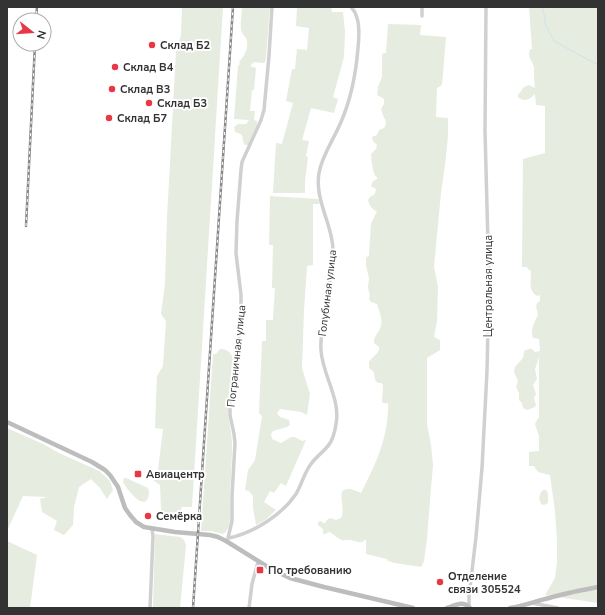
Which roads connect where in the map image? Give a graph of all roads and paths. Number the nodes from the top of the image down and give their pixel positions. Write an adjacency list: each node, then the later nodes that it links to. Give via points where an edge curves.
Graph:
1 (272, 7): 8 (street, Пограничная улица, via 264,110 241,166 236,253 241,308 230,406 234,443 232,521)
2 (351, 7): 8 (street, Голубиная улица, via 358,18 359,31 354,79 342,120 318,174 320,198 333,244 321,351 336,407 336,423 329,445 313,460 291,501 259,526)
3 (422, 7): 5 (street)
4 (486, 7): 11 (street, Центральная улица, via 485,131 489,282 487,364 482,468)
5 (422, 16)
6 (7, 422): 7 (main road, via 105,470 115,481 125,508 133,519 139,525)
7 (152, 529): 8 (main road); 15 (street)
8 (228, 539): 9 (main road)
9 (258, 562): 16 (street); 17 (main road, via 300,581)
10 (598, 587): 13 (main road)
11 (469, 596): 12 (street); 19 (street, Центральная улица)
12 (462, 603): 14 (main road); 19 (main road)
13 (531, 603): 20 (main road); 21 (street)
14 (454, 606): 18 (main road)
15 (150, 608)
16 (249, 608)
17 (413, 608)
18 (447, 608)
19 (470, 608)
20 (510, 608)
21 (558, 608)

